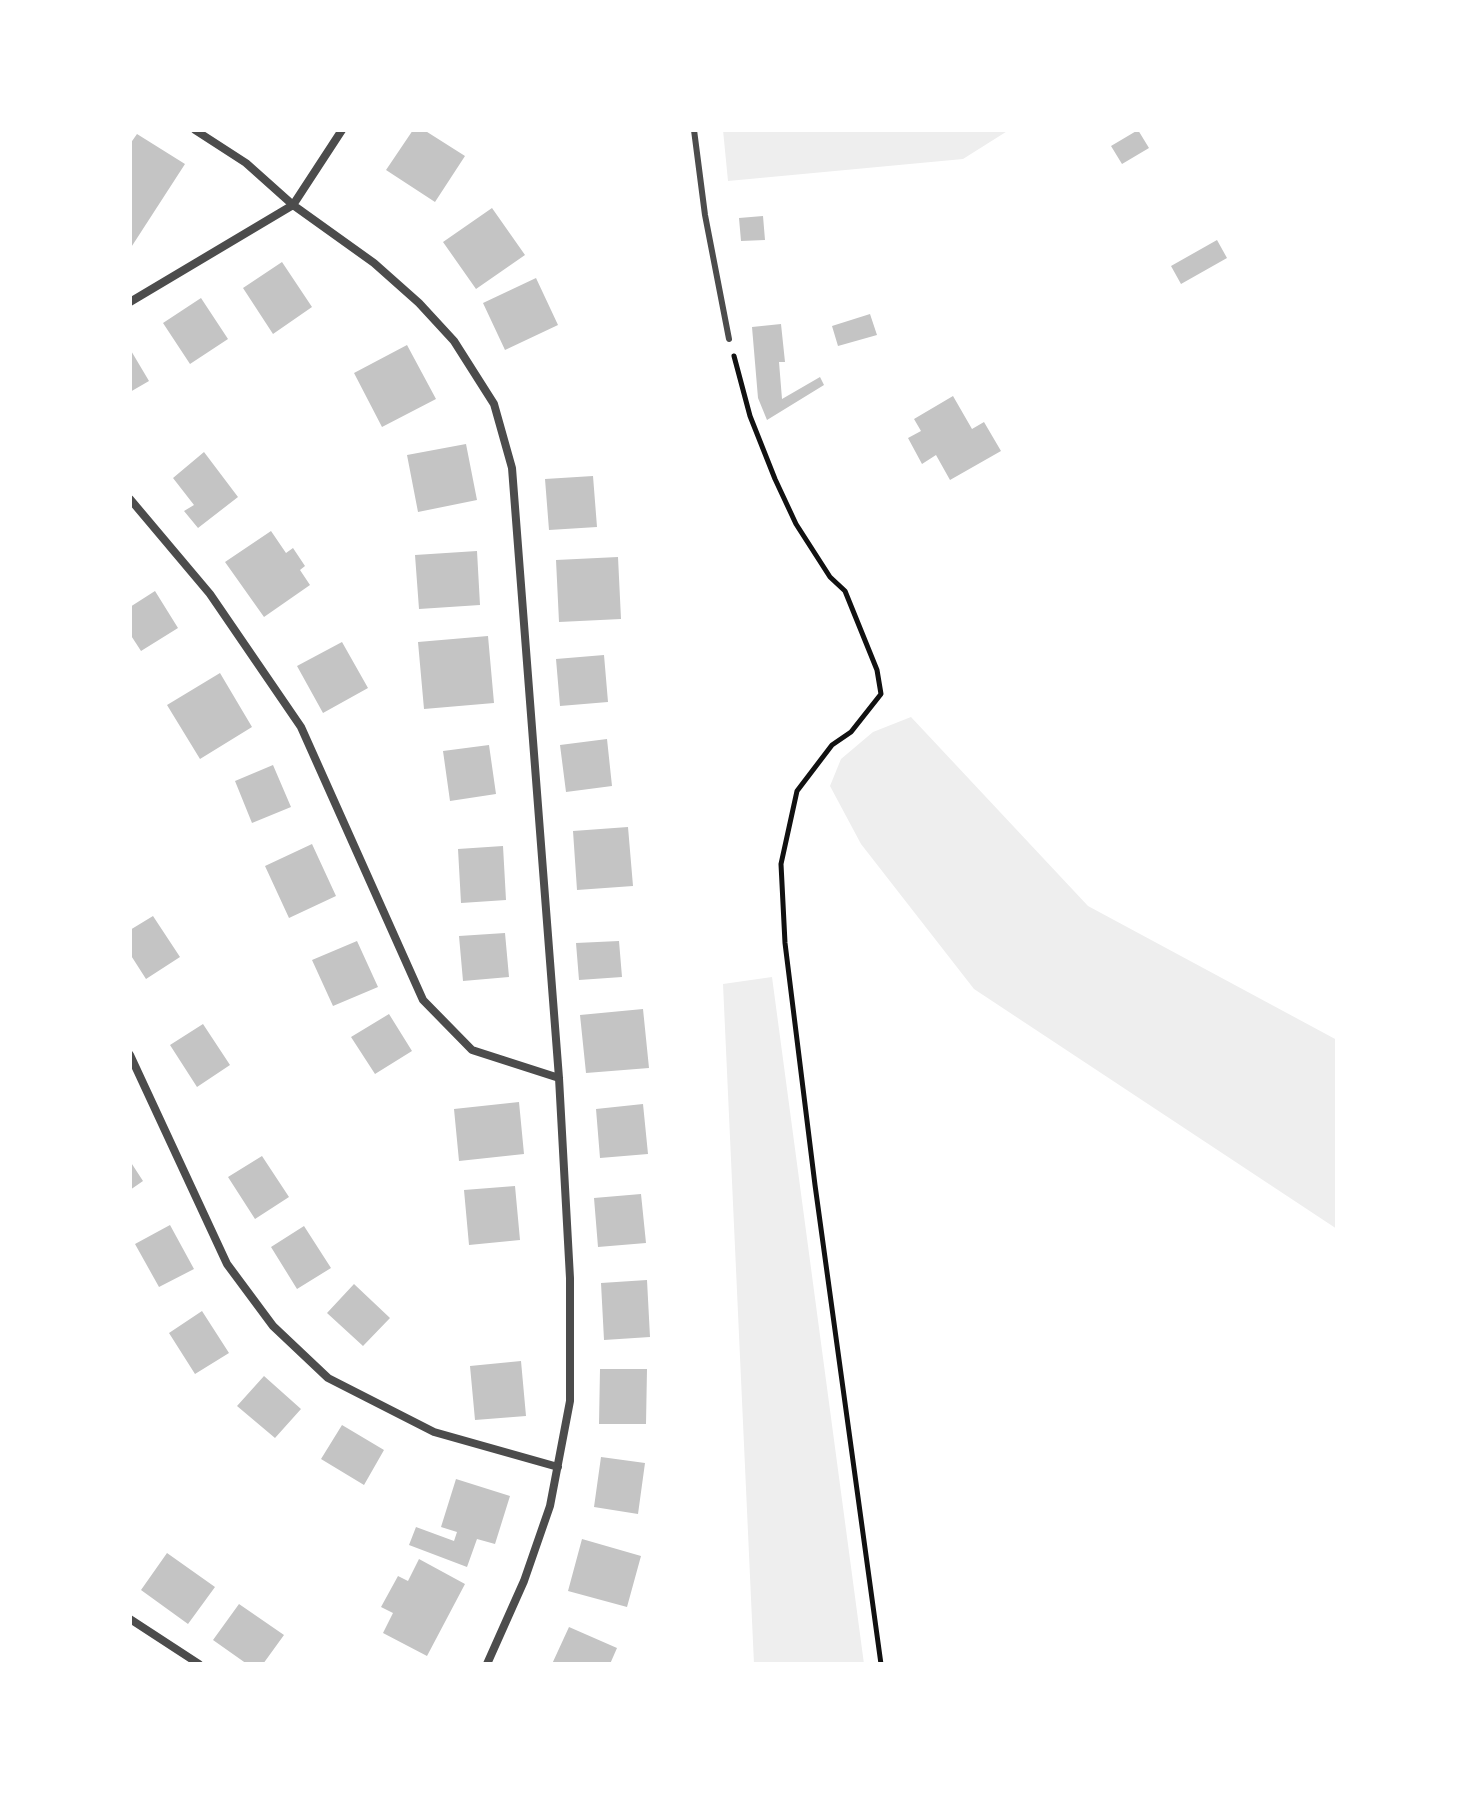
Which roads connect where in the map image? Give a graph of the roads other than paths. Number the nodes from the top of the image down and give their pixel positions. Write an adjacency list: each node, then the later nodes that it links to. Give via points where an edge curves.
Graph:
1 (195, 130): 4 (street, via 246,163)
2 (342, 130): 4 (street)
3 (694, 130): 6 (lane)
4 (293, 205): 5 (street); 9 (street, via 419,303 454,341 494,404 512,468)
5 (130, 302)
6 (729, 339)
7 (130, 499): 9 (street, via 210,594 301,727 423,1000 472,1050)
8 (130, 1055): 10 (street, via 227,1264 273,1326 328,1378 434,1432)
9 (559, 1078): 10 (street, via 570,1401)
10 (558, 1467): 13 (street, via 524,1581)
11 (130, 1619): 12 (street)
12 (199, 1664)
13 (487, 1664)

